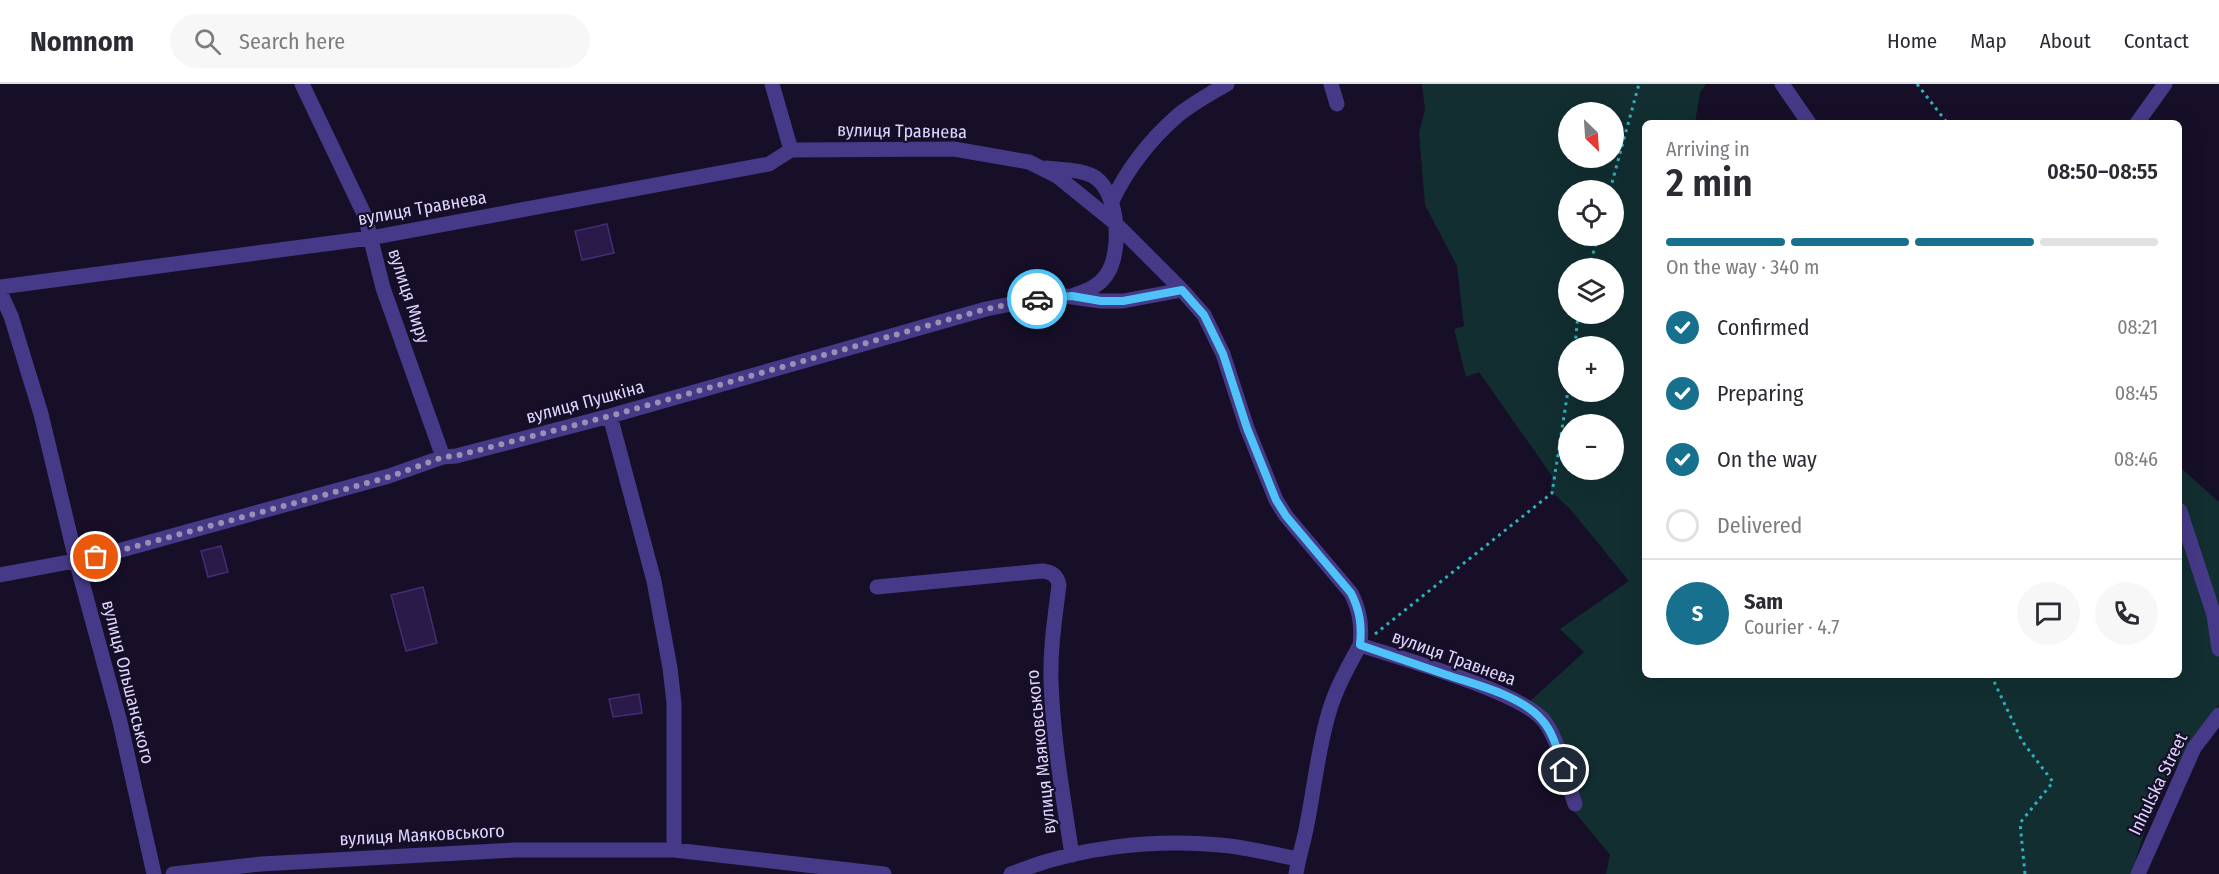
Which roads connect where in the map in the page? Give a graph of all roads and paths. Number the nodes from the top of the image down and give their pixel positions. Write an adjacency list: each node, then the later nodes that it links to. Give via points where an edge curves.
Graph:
1 (302, 84): 18 (street, вулиця Миру, via 365,216)
2 (772, 84): 13 (street)
3 (1227, 84): 16 (street, via 1162,131 1124,178)
4 (1331, 84): 9 (street)
5 (1639, 84): 15 (path)
6 (1782, 84): 10 (street)
7 (1917, 84): 11 (path)
8 (2165, 84): 12 (street)
9 (1337, 104)
10 (1807, 120)
11 (1945, 120)
12 (2139, 120)
13 (791, 150): 14 (street, вулиця Травнева, via 954,149); 18 (street, вулиця Травнева, via 769,164)
14 (1040, 167): 16 (street, via 1087,174 1098,180); 17 (street, вулиця Травнева)
15 (1613, 180)
16 (1112, 201): 17 (street)
17 (1115, 223): 20 (street, вулиця Травнева); 22 (street, via 1117,245 1107,275 1098,285)
18 (370, 238): 19 (street, вулиця Травнева); 25 (street, вулиця Миру, via 383,288)
19 (0, 287)
20 (1182, 290): 22 (street, вулиця Пушкіна, via 1123,301); 30 (street, вулиця Травнева, via 1204,315 1223,354 1276,500 1357,604 1362,624)
21 (0, 292): 27 (street, вулиця Ольшанського, via 41,414)
22 (1072, 296): 24 (street, вулиця Пушкіна, via 986,309)
23 (1566, 402): 30 (path, via 1552,493)
24 (610, 416): 25 (street, вулиця Пушкіна); 35 (street, via 654,581 670,668 674,703)
25 (443, 457): 27 (street, вулиця Пушкіна, via 389,477)
26 (2182, 517): 31 (street, via 2214,615)
27 (76, 560): 28 (street, вулиця Пушкіна); 38 (street, вулиця Ольшанського, via 120,722)
28 (0, 575)
29 (877, 587): 36 (street, вулиця Маяковського, via 1042,571 1057,577 1051,682)
30 (1360, 645): 34 (street, вулиця Травнева, via 1479,686 1535,712 1552,735); 37 (street, via 1329,711)
31 (2219, 649)
32 (1992, 678): 42 (path, via 2022,741 2053,782 2020,823)
33 (2219, 715): 43 (street, Inhulska Street, via 2194,748)
34 (1575, 804)
35 (674, 850): 39 (street, вулиця Маяковського, via 515,850 261,864); 40 (street, вулиця Маяковського)
36 (1072, 855): 37 (street, вулиця Маяковського, via 1144,843 1223,845); 41 (street, вулиця Маяковського)
37 (1297, 867)
38 (154, 874)
39 (173, 874)
40 (884, 874)
41 (1011, 874)
42 (2025, 874)
43 (2138, 874)

